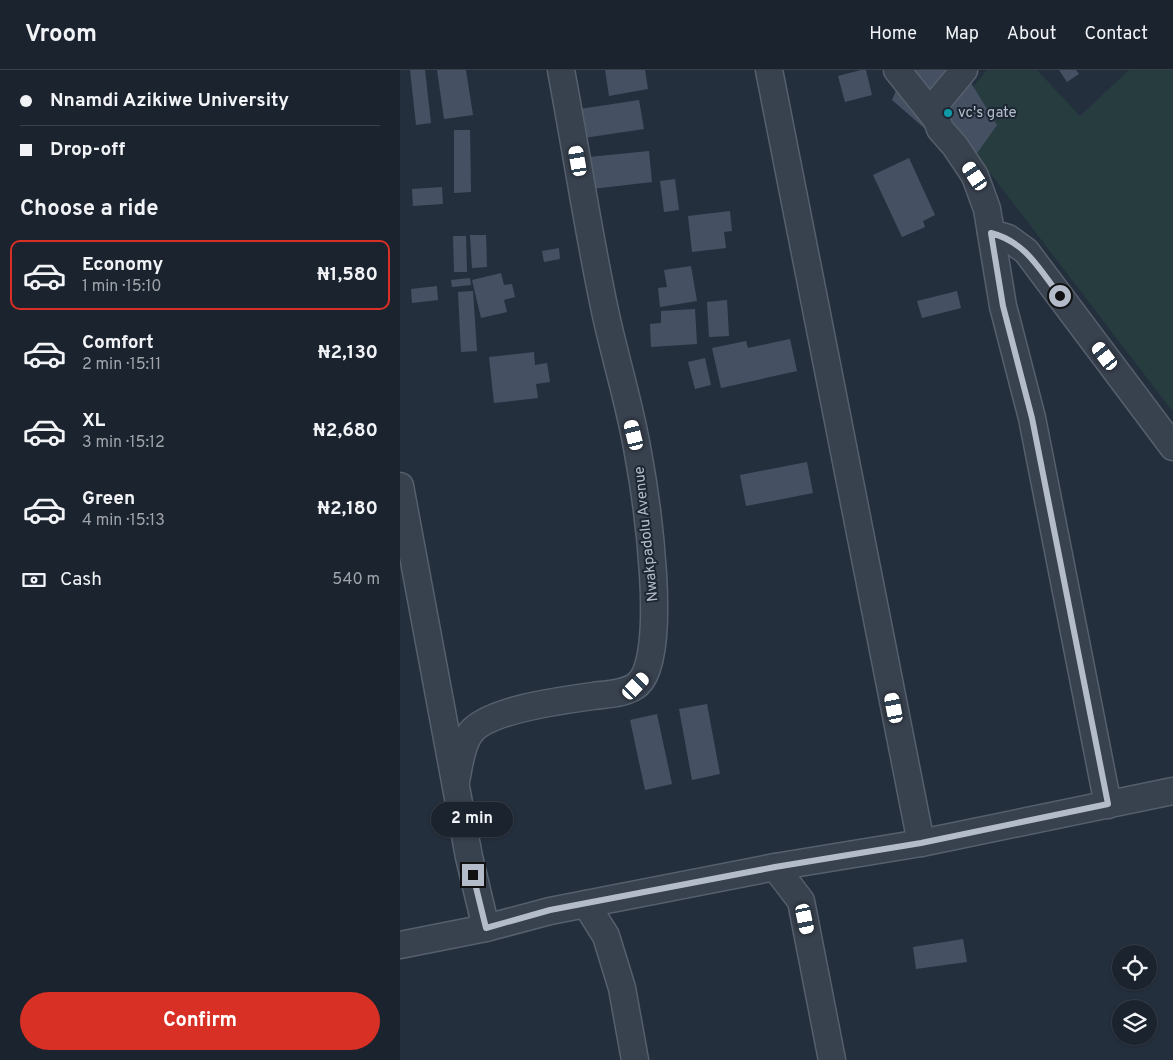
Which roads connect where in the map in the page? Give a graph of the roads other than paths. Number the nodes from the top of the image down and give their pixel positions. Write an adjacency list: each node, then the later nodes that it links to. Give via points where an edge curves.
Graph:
1 (561, 70): 9 (street, Nwakpadolu Avenue, via 605,312 638,452 656,615 650,657 646,675 636,686 488,719 469,735)
2 (769, 70): 12 (street)
3 (897, 70): 5 (street)
4 (964, 70): 5 (street, via 940,99 936,108)
5 (937, 120): 6 (street, via 940,129 975,176 987,209)
6 (991, 233): 7 (street, via 1008,238 1026,252); 11 (street, via 1003,306 1032,418)
7 (1173, 447)
8 (400, 486): 9 (street)
9 (456, 781): 15 (street)
10 (1173, 791): 11 (street)
11 (1108, 804): 12 (street)
12 (921, 843): 13 (street)
13 (775, 867): 14 (street); 18 (street, via 801,901)
14 (586, 904): 15 (street, via 550,910); 17 (street, via 606,936 622,988)
15 (486, 928): 16 (street)
16 (400, 945)
17 (635, 1060)
18 (832, 1060)

